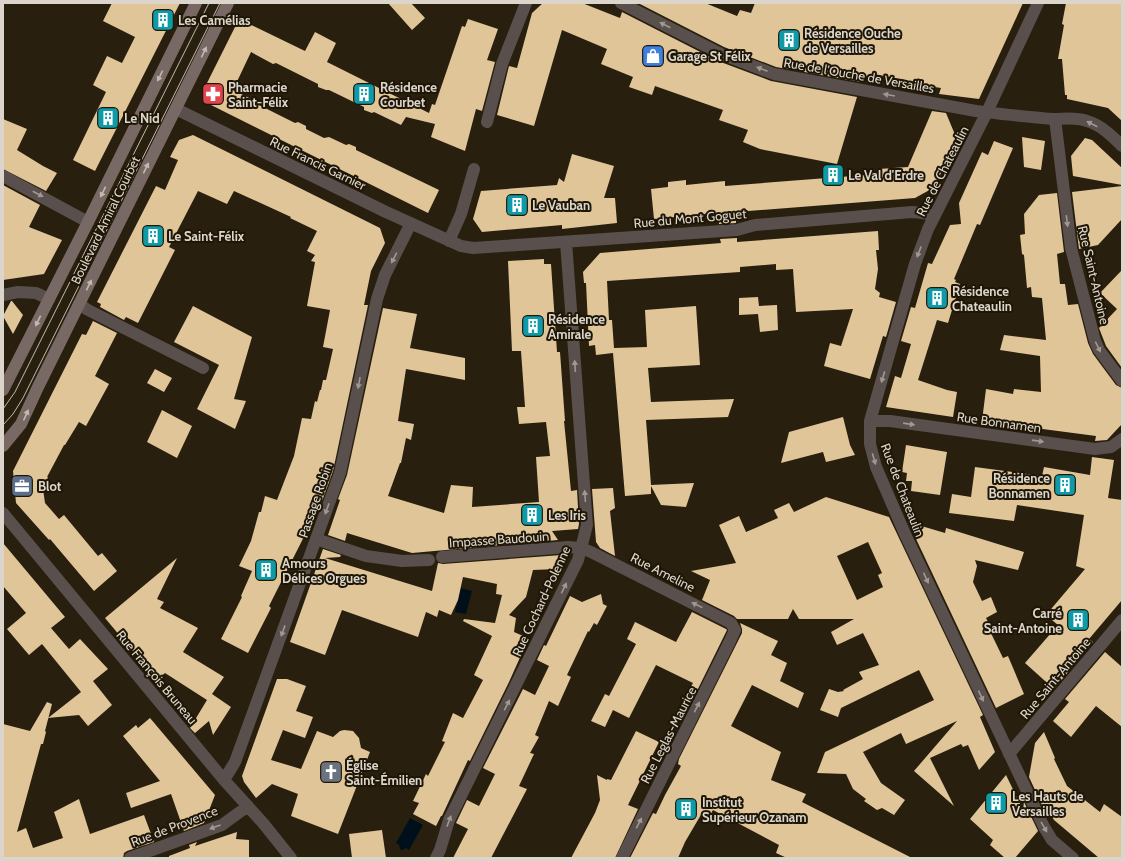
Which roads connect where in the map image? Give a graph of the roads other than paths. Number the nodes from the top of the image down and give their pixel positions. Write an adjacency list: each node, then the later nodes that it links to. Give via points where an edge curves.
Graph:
1 (196, 3): 14 (street, Boulevard Amiral Courbet, one-way to 14)
2 (228, 3): 6 (street, Boulevard Amiral Courbet, one-way to 2)
3 (526, 3): 9 (street, via 502,64)
4 (621, 3): 7 (street, Rue de l'Ouche de Versailles, one-way to 4, via 774,74 721,54)
5 (1038, 3): 7 (street, Rue de Chateaulin)
6 (176, 109): 15 (street, Rue Francis Garnier); 20 (street, Boulevard Amiral Courbet, one-way to 6)
7 (987, 112): 8 (street, Rue de l'Ouche de Versailles); 13 (street, Rue de Chateaulin)
8 (1055, 119): 10 (street, Rue de l'Ouche de Versailles, one-way to 8, via 1108,133 1087,121); 22 (street, Rue Saint-Antoine, one-way to 22, via 1071,248 1095,341)
9 (487, 122)
10 (1122, 146)
11 (474, 170): 16 (street, via 461,214)
12 (3, 176): 14 (street, one-way to 14)
13 (934, 216): 17 (street, Rue du Mont Goguet, via 912,212 756,225 737,230); 24 (street, Rue de Chateaulin, one-way to 24, via 915,264)
14 (88, 222): 19 (street, Boulevard Amiral Courbet)
15 (411, 223): 16 (street, Rue Francis Garnier); 28 (street, Passage Robin, one-way to 28, via 385,275 377,299 343,462)
16 (449, 241): 17 (street, Rue du Mont Goguet, via 473,248)
17 (566, 242): 29 (street, Rue Cochard-Polenne, one-way to 17, via 587,525)
18 (3, 295): 19 (street, via 18,292 36,293)
19 (49, 299): 23 (street, Boulevard Amiral Courbet, one-way to 23)
20 (79, 304): 21 (street); 26 (street, Boulevard Amiral Courbet, one-way to 20, via 21,424)
21 (203, 368)
22 (1122, 381)
23 (3, 390)
24 (870, 421): 25 (street, Rue Bonnamen, one-way to 25, via 898,422 1096,449 1111,447); 34 (street, Rue de Chateaulin, one-way to 34, via 870,444 876,467)
25 (1122, 439)
26 (3, 446)
27 (3, 513): 35 (street, Rue François Bruneau)
28 (316, 539): 31 (street, via 366,556 402,561); 35 (street, Passage Robin, one-way to 35, via 235,762)
29 (581, 548): 30 (street, Impasse Baudouin); 33 (street, Rue Ameline, one-way to 29); 39 (street, Rue Cochard-Polenne, one-way to 29, via 452,813 578,560)
30 (442, 557)
31 (430, 560)
32 (1122, 620): 34 (street, Rue Saint-Antoine)
33 (731, 623): 40 (street, Rue Leglas-Maurice, one-way to 33, via 730,641 735,630)
34 (1009, 754): 41 (street, Rue de Chateaulin, one-way to 41, via 1044,827 1052,840)
35 (224, 780): 36 (street, Rue François Bruneau)
36 (248, 806): 37 (street, Rue de Provence, one-way to 37, via 222,825); 38 (street, Rue François Bruneau)
37 (130, 858)
38 (291, 858)
39 (436, 858)
40 (622, 858)
41 (1073, 858)

